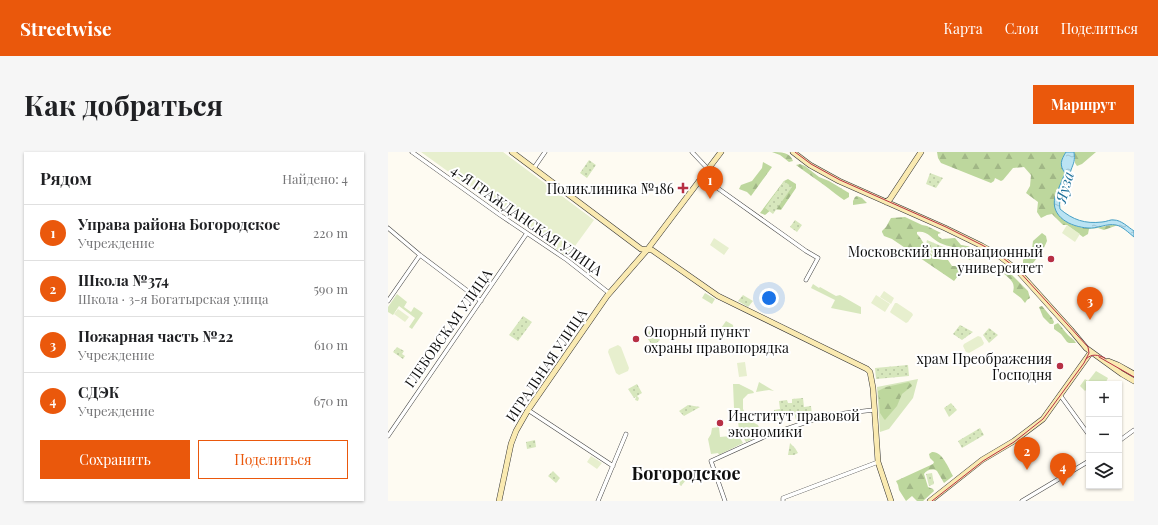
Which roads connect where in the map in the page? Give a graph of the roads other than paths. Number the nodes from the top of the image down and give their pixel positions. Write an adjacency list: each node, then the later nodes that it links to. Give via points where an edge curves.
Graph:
1 (412, 152): 15 (street, 4-Я ГРАЖДАНСКАЯ УЛИЦА)
2 (512, 152): 8 (street)
3 (545, 152): 8 (street)
4 (692, 152): 9 (street)
5 (721, 152): 9 (street, ИГРАЛЬНАЯ УЛИЦА)
6 (793, 152): 12 (street, via 836,179)
7 (921, 152): 11 (street)
8 (534, 168): 16 (street, via 638,247)
9 (708, 169): 10 (street, ИГРАЛЬНАЯ УЛИЦА)
10 (702, 177): 16 (street, ИГРАЛЬНАЯ УЛИЦА); 18 (street, via 818,258)
11 (898, 186): 12 (street); 13 (street, via 894,201)
12 (886, 202): 13 (street)
13 (897, 206): 22 (street, via 981,245 1006,260)
14 (388, 228): 17 (street)
15 (527, 233): 19 (street, 4-Я ГРАЖДАНСКАЯ УЛИЦА); 21 (street, ГЛЕБОВСКАЯ УЛИЦА)
16 (646, 250): 19 (street, ИГРАЛЬНАЯ УЛИЦА); 28 (street, via 652,250 718,296 867,369 872,376)
17 (420, 255): 20 (street); 21 (street)
18 (806, 280)
19 (610, 293): 27 (street, ИГРАЛЬНАЯ УЛИЦА)
20 (388, 301)
21 (481, 301): 32 (street, ГЛЕБОВСКАЯ УЛИЦА)
22 (1091, 352): 23 (street); 26 (street)
23 (1103, 360): 24 (street); 25 (street)
24 (1134, 374)
25 (1134, 381)
26 (1060, 395): 30 (street); 42 (street, via 1033,427 982,460)
27 (528, 410): 36 (street); 38 (street, ИГРАЛЬНАЯ УЛИЦА, via 511,444)
28 (874, 410): 34 (street); 40 (street, via 827,415 766,436 711,461)
29 (1134, 430): 33 (street)
30 (1086, 431)
31 (626, 434): 36 (street)
32 (388, 436)
33 (1122, 438)
34 (878, 462): 37 (street); 41 (street)
35 (1086, 463): 43 (street)
36 (613, 466): 39 (street)
37 (783, 500)
38 (499, 501)
39 (598, 501)
40 (725, 501)
41 (891, 501)
42 (930, 501)
43 (1022, 501)

